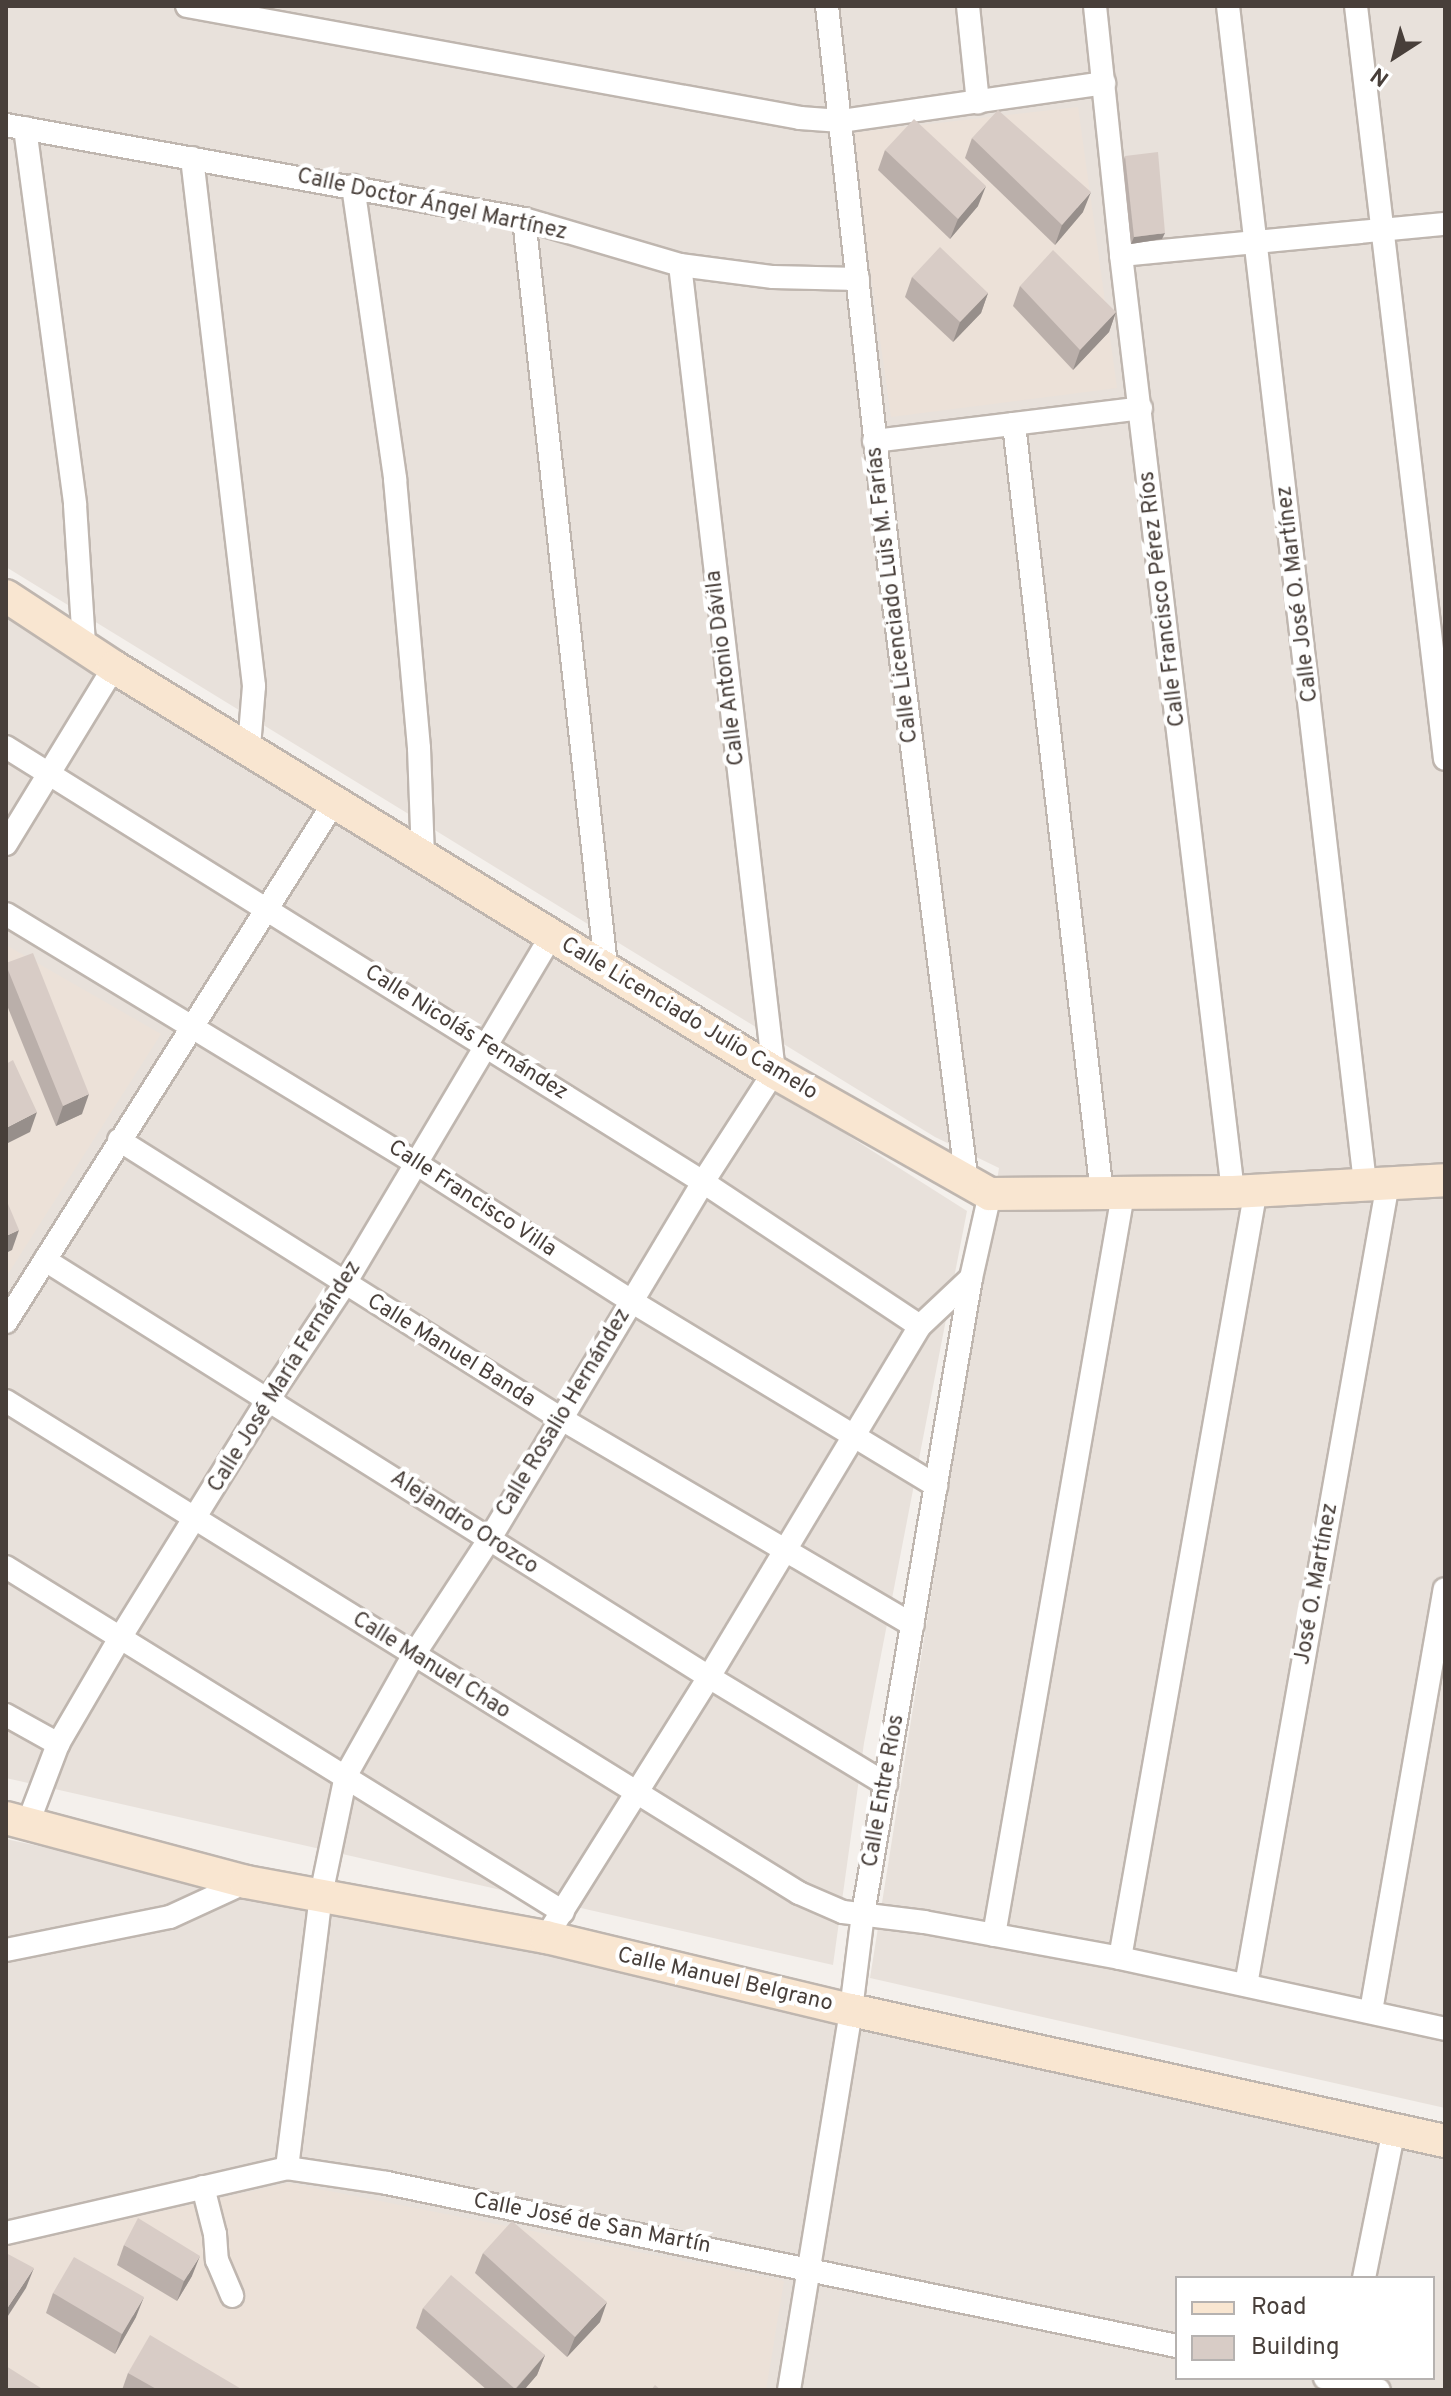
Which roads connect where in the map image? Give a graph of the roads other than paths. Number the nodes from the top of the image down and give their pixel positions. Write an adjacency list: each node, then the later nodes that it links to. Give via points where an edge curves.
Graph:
1 (187, 6): 9 (street, via 760,112)
2 (827, 6): 9 (street, Calle Licenciado Luis M. Farías)
3 (968, 6): 8 (street)
4 (1095, 6): 7 (street, Calle Francisco Pérez Ríos)
5 (1228, 6): 16 (street, Calle José O. Martínez)
6 (1356, 6): 15 (street)
7 (1104, 83): 8 (street); 17 (street, Calle Francisco Pérez Ríos)
8 (978, 102): 9 (street)
9 (841, 121): 19 (street, Calle Licenciado Luis M. Farías)
10 (15, 127): 11 (street, Calle Doctor Ángel Martínez); 24 (street, via 75,505)
11 (192, 158): 12 (street, Calle Doctor Ángel Martínez); 27 (street, via 254,686)
12 (353, 186): 13 (street, Calle Doctor Ángel Martínez); 32 (street, via 396,494)
13 (524, 219): 18 (street, Calle Doctor Ángel Martínez); 36 (street)
14 (1445, 224): 15 (street)
15 (1382, 230): 16 (street); 28 (street)
16 (1256, 242): 17 (street); 44 (street, Calle José O. Martínez)
17 (1121, 255): 20 (street, Calle Francisco Pérez Ríos)
18 (680, 265): 19 (street, Calle Doctor Ángel Martínez, via 773,277); 39 (street, Calle Antonio Dávila)
19 (858, 279): 22 (street, Calle Licenciado Luis M. Farías)
20 (1141, 408): 21 (street); 46 (street, Calle Francisco Pérez Ríos)
21 (1014, 424): 22 (street); 47 (street)
22 (874, 441): 45 (street, Calle Licenciado Luis M. Farías)
23 (6, 596): 24 (street, Calle Licenciado Julio Camelo)
24 (84, 645): 25 (street, Calle Licenciado Julio Camelo)
25 (114, 667): 27 (street, Calle Licenciado Julio Camelo); 29 (street)
26 (6, 747): 29 (street, Calle Nicolás Fernández)
27 (249, 747): 30 (street, Calle Licenciado Julio Camelo)
28 (1445, 759)
29 (48, 774): 31 (street); 33 (street, Calle Nicolás Fernández)
30 (335, 801): 32 (street, Calle Licenciado Julio Camelo); 33 (street)
31 (6, 844)
32 (423, 855): 35 (street, Calle Licenciado Julio Camelo)
33 (269, 909): 37 (street); 38 (street, Calle Nicolás Fernández)
34 (6, 914): 37 (street, Calle Francisco Villa)
35 (551, 936): 36 (street, Calle Licenciado Julio Camelo); 38 (street, Calle José María Fernández)
36 (606, 967): 39 (street, Calle Licenciado Julio Camelo)
37 (194, 1028): 40 (street); 41 (street, Calle Francisco Villa)
38 (486, 1045): 41 (street, Calle José María Fernández); 43 (street, Calle Nicolás Fernández)
39 (774, 1072): 43 (street, Calle Rosalio Hernández); 45 (street, Calle Licenciado Julio Camelo)
40 (119, 1140): 48 (street); 50 (street, Calle Manuel Banda)
41 (417, 1164): 50 (street, Calle José María Fernández); 51 (street, Calle Francisco Villa)
42 (1445, 1180): 44 (street, Calle Licenciado Julio Camelo)
43 (703, 1182): 51 (street, Calle Rosalio Hernández); 53 (street, Calle Nicolás Fernández)
44 (1376, 1183): 46 (street, Calle Licenciado Julio Camelo); 81 (street, José O. Martínez)
45 (978, 1189): 47 (street, Calle Licenciado Julio Camelo); 49 (street, Calle Entre Ríos)
46 (1244, 1190): 47 (street, Calle Licenciado Julio Camelo); 80 (street, Calle Francisco Pérez Ríos)
47 (1112, 1194): 78 (street)
48 (45, 1260): 52 (street); 54 (street, Alejandro Orozco)
49 (971, 1278): 53 (street); 58 (street, Calle Entre Ríos)
50 (344, 1285): 54 (street, Calle José María Fernández); 56 (street, Calle Manuel Banda)
51 (631, 1301): 56 (street, Calle Rosalio Hernández); 57 (street, Calle Francisco Villa)
52 (6, 1322)
53 (920, 1326): 57 (street)
54 (269, 1398): 59 (street, Calle José María Fernández); 60 (street, Alejandro Orozco)
55 (6, 1401): 59 (street, Calle Manuel Chao)
56 (560, 1418): 60 (street, Calle Rosalio Hernández); 61 (street, Calle Manuel Banda)
57 (854, 1437): 58 (street, Calle Francisco Villa); 61 (street)
58 (936, 1486): 64 (street, Calle Entre Ríos)
59 (195, 1519): 65 (street, Calle José María Fernández); 66 (street, Calle Manuel Chao)
60 (489, 1540): 66 (street, Calle Rosalio Hernández); 67 (street, Alejandro Orozco)
61 (786, 1552): 64 (street, Calle Manuel Banda); 67 (street)
62 (6, 1567): 65 (street)
63 (1445, 1589): 83 (street)
64 (913, 1625): 71 (street, Calle Entre Ríos)
65 (120, 1638): 69 (street, Calle José María Fernández); 70 (street)
66 (413, 1656): 70 (street, Calle Rosalio Hernández); 72 (street, Calle Manuel Chao)
67 (709, 1677): 71 (street, Alejandro Orozco); 72 (street)
68 (6, 1715): 69 (street)
69 (58, 1744): 73 (street, Calle José María Fernández)
70 (346, 1775): 75 (street, Calle Rosalio Hernández); 77 (street)
71 (886, 1784): 76 (street, Calle Entre Ríos)
72 (637, 1793): 76 (street, Calle Manuel Chao, via 799,1893 843,1912); 77 (street)
73 (17, 1820): 74 (street, Calle Manuel Belgrano)
74 (246, 1882): 75 (street, Calle Manuel Belgrano); 79 (street, via 170,1917)
75 (321, 1895): 77 (street, Calle Manuel Belgrano); 87 (street, Calle Rosalio Hernández)
76 (863, 1914): 78 (street, Calle Manuel Chao); 82 (street, Calle Entre Ríos)
77 (555, 1925): 82 (street, Calle Manuel Belgrano)
78 (994, 1935): 80 (street, Calle Manuel Chao)
79 (6, 1950)
80 (1120, 1958): 81 (street, Calle Manuel Chao)
81 (1246, 1985): 83 (street, Calle Manuel Chao)
82 (851, 2010): 85 (street, Calle Manuel Belgrano); 90 (street, Calle Entre Ríos)
83 (1371, 2011): 84 (street, Calle Manuel Chao)
84 (1445, 2029)
85 (1394, 2129): 86 (street, Calle Manuel Belgrano); 91 (street)
86 (1445, 2141)
87 (287, 2168): 88 (street, Calle José de San Martín); 90 (street, Calle José de San Martín, via 387,2183)
88 (203, 2187): 89 (street, Calle José de San Martín); 92 (street, via 217,2260)
89 (6, 2233)
90 (808, 2268): 93 (street, Calle José de San Martín); 95 (street, Calle Entre Ríos)
91 (1364, 2276)
92 (232, 2296)
93 (1175, 2346)
94 (1339, 2382): 96 (street)
95 (789, 2390)
96 (1379, 2390)

